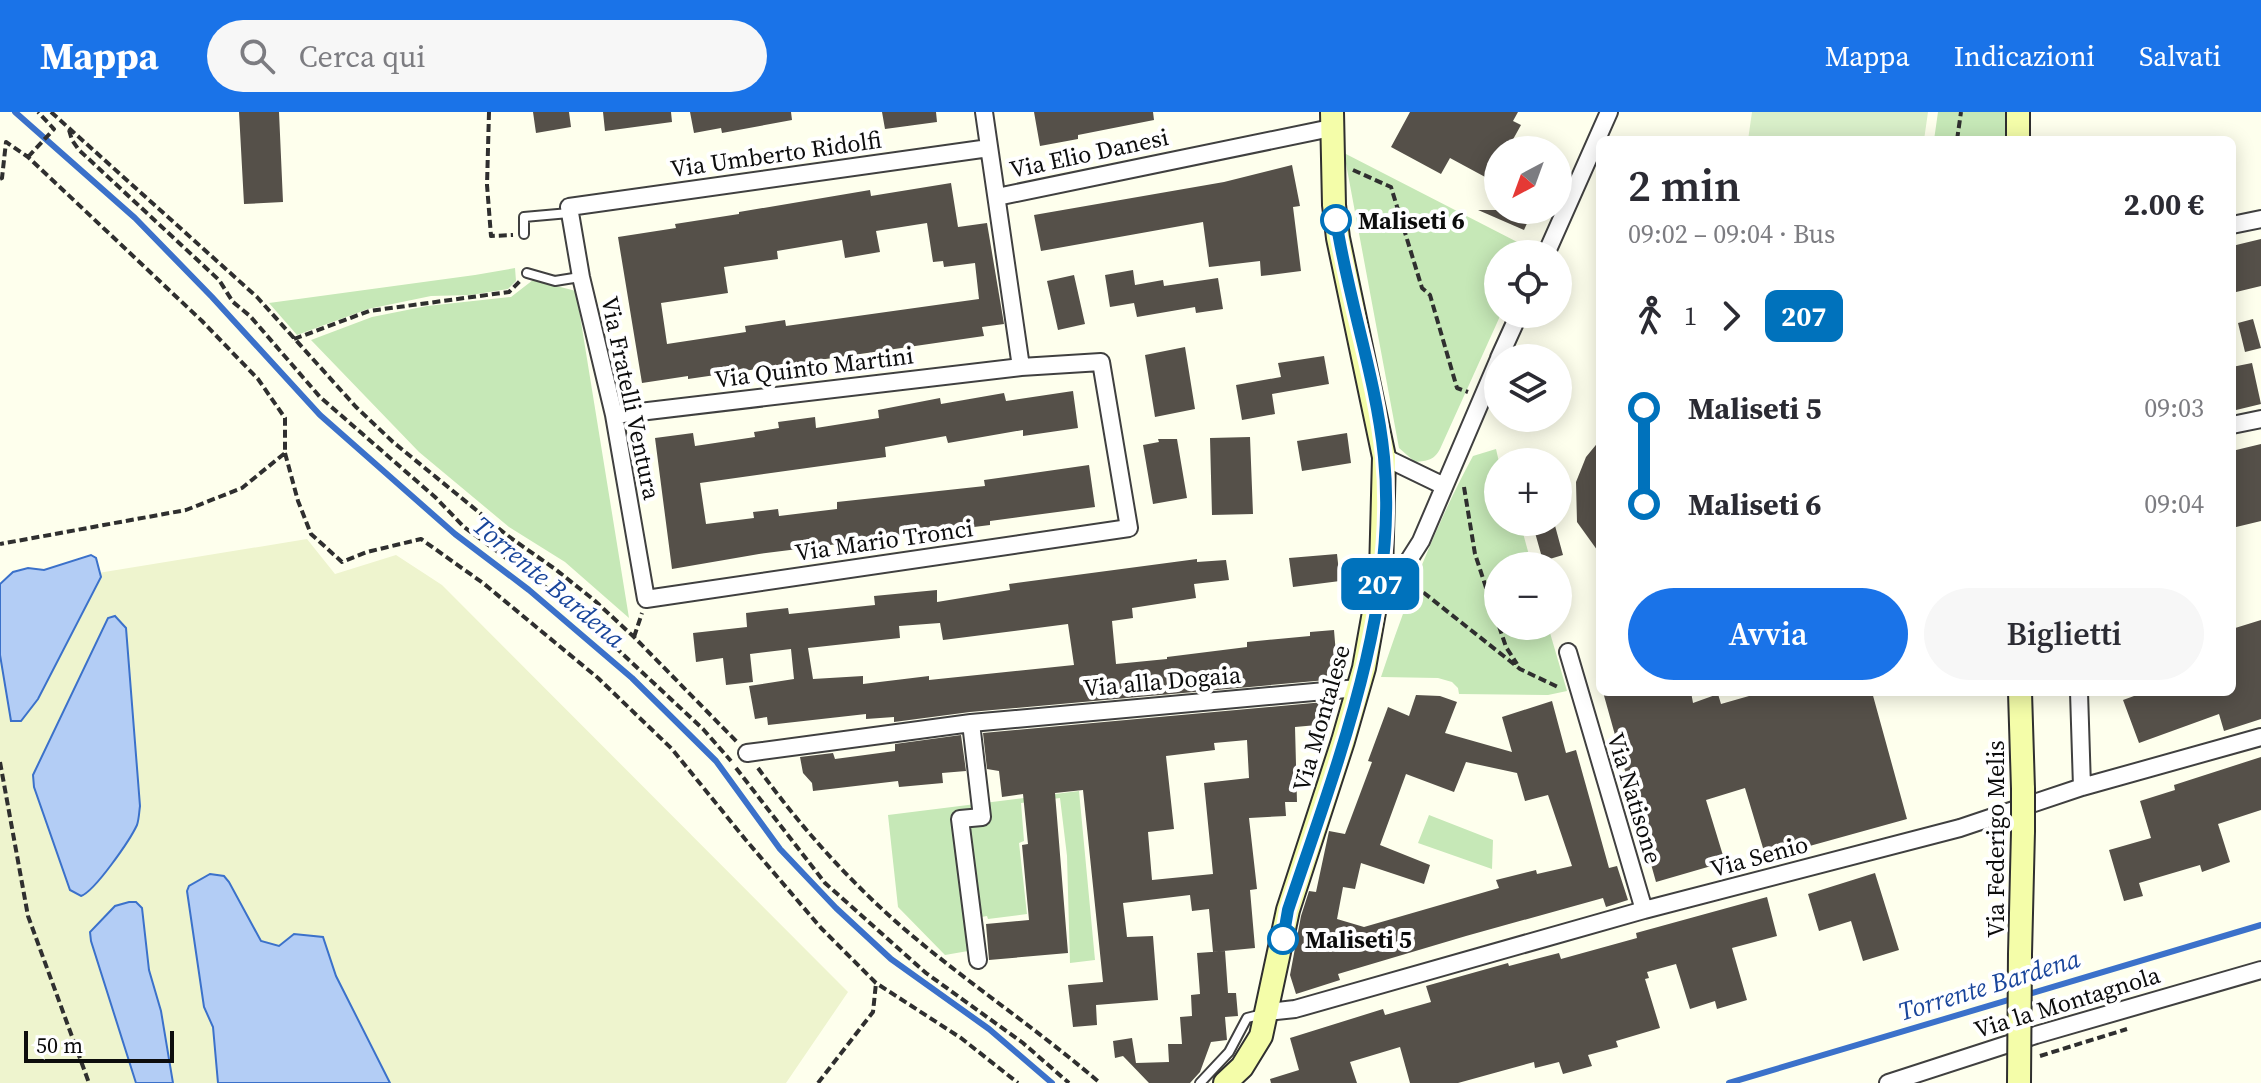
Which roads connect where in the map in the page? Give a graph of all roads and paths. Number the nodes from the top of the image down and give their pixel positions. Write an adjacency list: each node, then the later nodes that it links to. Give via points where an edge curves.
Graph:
1 (38, 112): 15 (path, via 54,129)
2 (51, 112): 9 (path)
3 (489, 112): 22 (path, via 491,236)
4 (984, 112): 14 (street)
5 (1609, 112): 10 (street)
6 (1961, 112): 11 (path)
7 (2018, 112): 12 (street)
8 (1332, 120): 18 (street, Via Elio Danesi); 34 (street, Via Montalese, via 1338,238)
9 (69, 127): 26 (path, via 257,297); 66 (path, via 79,150 219,280 320,397 464,527 570,605 703,729 825,883 926,973)
10 (1598, 136)
11 (1958, 136)
12 (2018, 136)
13 (1596, 141): 23 (street)
14 (989, 148): 18 (street); 19 (street, Via Umberto Ridolfi)
15 (28, 157): 17 (path, via 6,142); 33 (path, via 258,379 285,418)
16 (1348, 173): 29 (path, via 1355,169 1391,187 1457,388)
17 (1, 179)
18 (997, 197): 27 (street)
19 (570, 210): 22 (lane, via 524,217); 25 (street, Via Fratelli Ventura)
20 (2261, 219): 21 (street)
21 (2236, 224)
22 (524, 234)
23 (1552, 240)
24 (527, 273): 25 (lane, via 555,281); 26 (path, via 509,292 369,311)
25 (581, 277): 30 (street, Via Fratelli Ventura)
26 (294, 339): 43 (path, via 393,442)
27 (1021, 367): 30 (street, Via Quinto Martini); 37 (street, Via Quinto Martini, via 1101,362)
28 (1484, 392): 29 (street)
29 (1482, 396): 36 (street)
30 (614, 415): 42 (street, Via Fratelli Ventura)
31 (2261, 419): 32 (street)
32 (2236, 424)
33 (285, 453): 38 (path, via 242,488 186,510); 59 (path, via 311,534 342,562 421,539 483,583 598,678 672,749 821,928)
34 (1384, 457): 36 (street); 41 (street, Via Montalese)
35 (1463, 475): 40 (path)
36 (1444, 486): 39 (street, via 1421,541)
37 (1129, 528): 42 (street, Via Mario Tronci)
38 (0, 544)
39 (1400, 574): 41 (street); 46 (path)
40 (1484, 582)
41 (1379, 590): 47 (street, Via Montalese)
42 (646, 599): 43 (path)
43 (634, 637): 53 (path)
44 (1503, 640): 46 (path)
45 (1568, 652): 50 (street, Via Natisone)
46 (1520, 669): 50 (path)
47 (1358, 688): 51 (street, Via alla Dogaia); 60 (street, Via Montalese, via 1288,910)
48 (2020, 696): 71 (street, Via Federigo Melis, bridge)
49 (2079, 696): 55 (street)
50 (1580, 697): 56 (street, Via Natisone)
51 (971, 723): 53 (street, Via alla Dogaia); 57 (street, via 982,817 960,819)
52 (2261, 737): 55 (street, Via Senio)
53 (747, 753): 67 (path, via 826,855 900,925)
54 (0, 762): 63 (path, via 28,916)
55 (2082, 787): 56 (street, Via Senio, via 1960,828)
56 (1644, 910): 60 (street, Via Senio, via 1295,1009)
57 (978, 960)
58 (2261, 970): 70 (street, Via la Montagnola)
59 (876, 983): 64 (path, via 873,1012); 65 (path)
60 (1268, 1012): 68 (lane, via 1247,1018 1229,1052); 69 (street, Via Montalese, via 1252,1053)
61 (2127, 1029): 62 (path)
62 (2038, 1056)
63 (89, 1083)
64 (818, 1083)
65 (1018, 1083)
66 (1069, 1083)
67 (1100, 1083)
68 (1200, 1083)
69 (1225, 1083)
70 (1888, 1083)
71 (2019, 1083)

